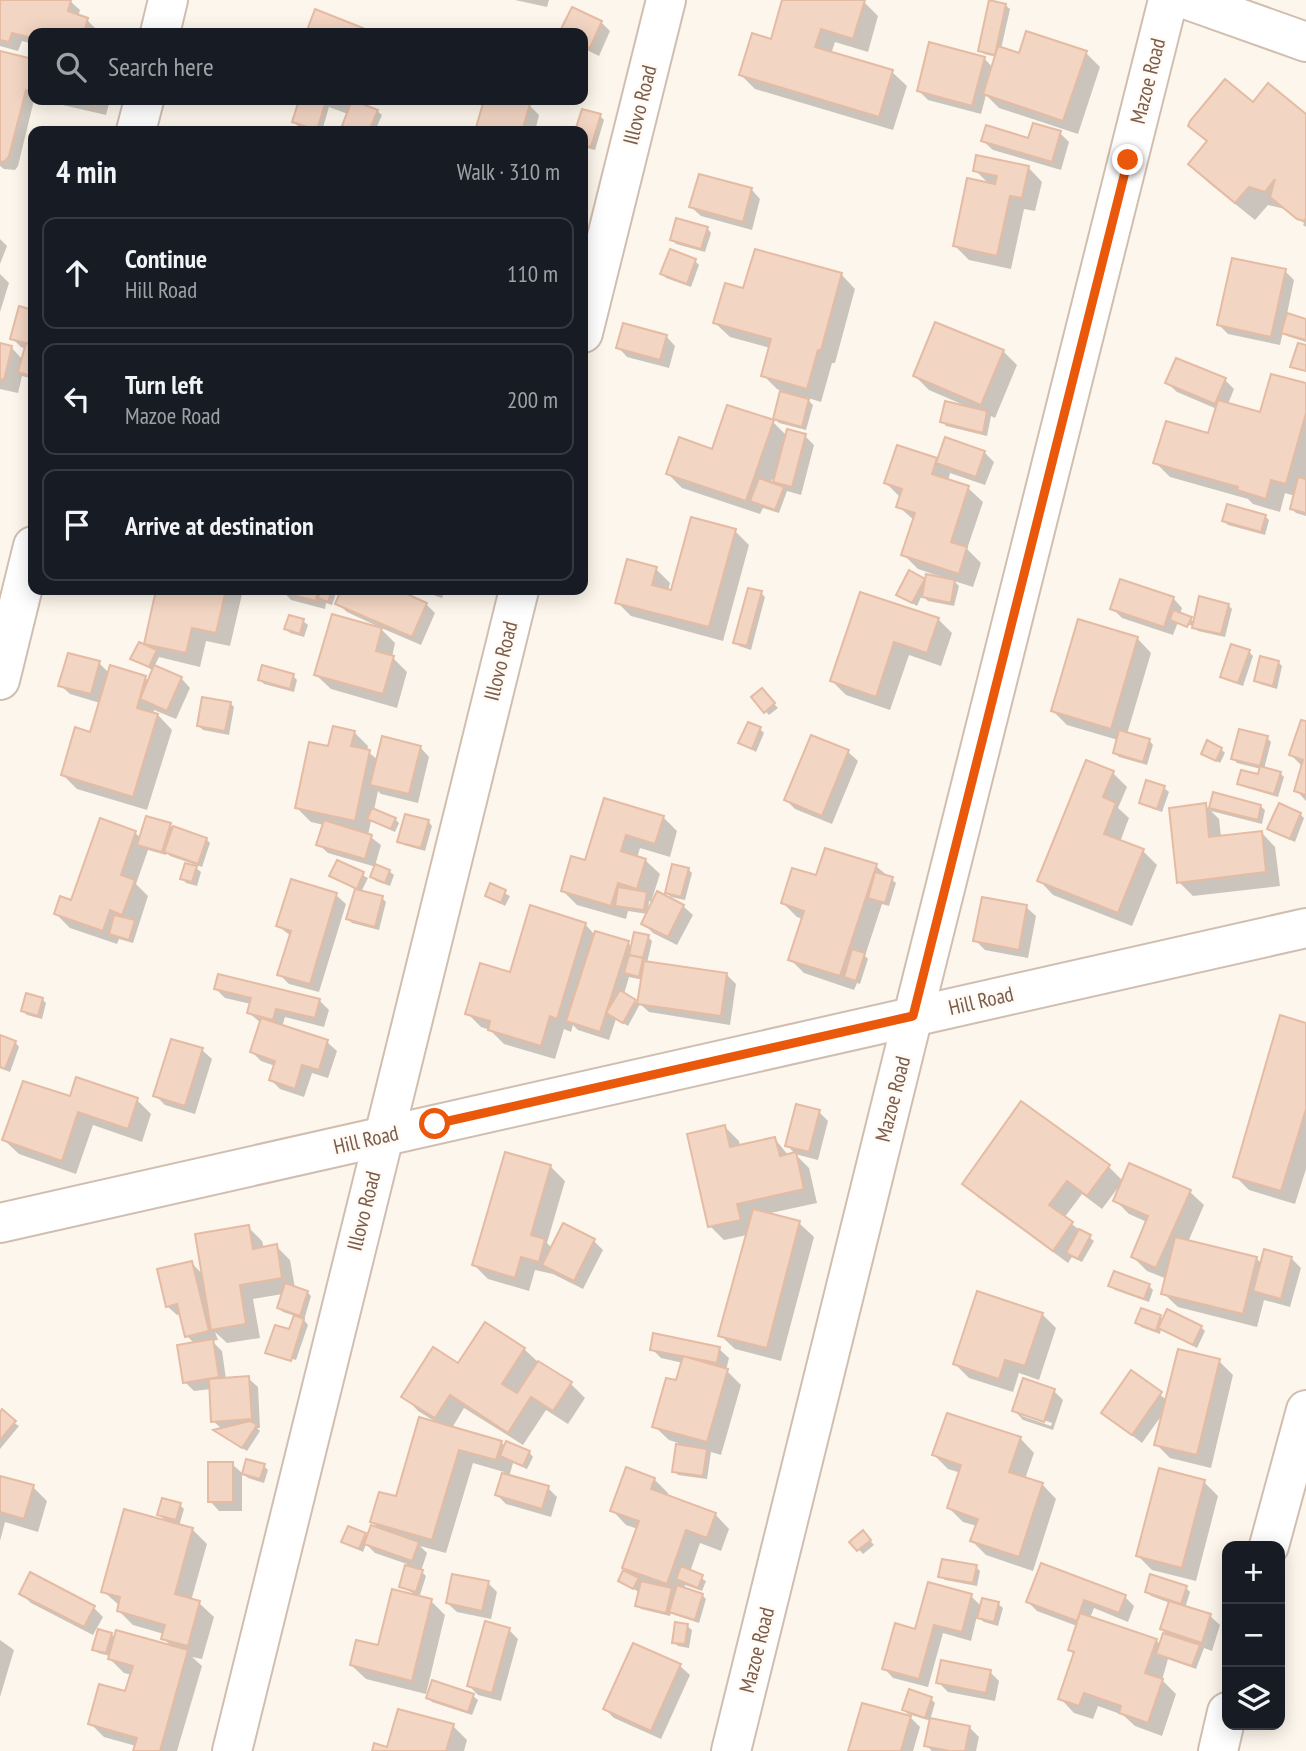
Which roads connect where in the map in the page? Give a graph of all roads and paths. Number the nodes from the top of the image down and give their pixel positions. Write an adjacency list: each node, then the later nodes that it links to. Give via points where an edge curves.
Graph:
1 (168, 0): 6 (street)
2 (666, 0): 10 (street, Illovo Road)
3 (1168, 0): 15 (street, Mazoe Road)
4 (1188, 0): 5 (street)
5 (1254, 11): 7 (street)
6 (161, 28)
7 (1306, 42)
8 (143, 105): 9 (street)
9 (137, 126)
10 (588, 313)
11 (28, 566): 13 (street)
12 (518, 595): 16 (street, Illovo Road)
13 (0, 680)
14 (1306, 928): 15 (street, Hill Road)
15 (913, 1016): 16 (street, Hill Road); 22 (street, Mazoe Road)
16 (382, 1136): 17 (street, Hill Road); 21 (street, Illovo Road)
17 (0, 1223)
18 (1306, 1410): 19 (street)
19 (1270, 1541)
20 (1223, 1730): 23 (street)
21 (232, 1751)
22 (732, 1751)
23 (1218, 1751)

